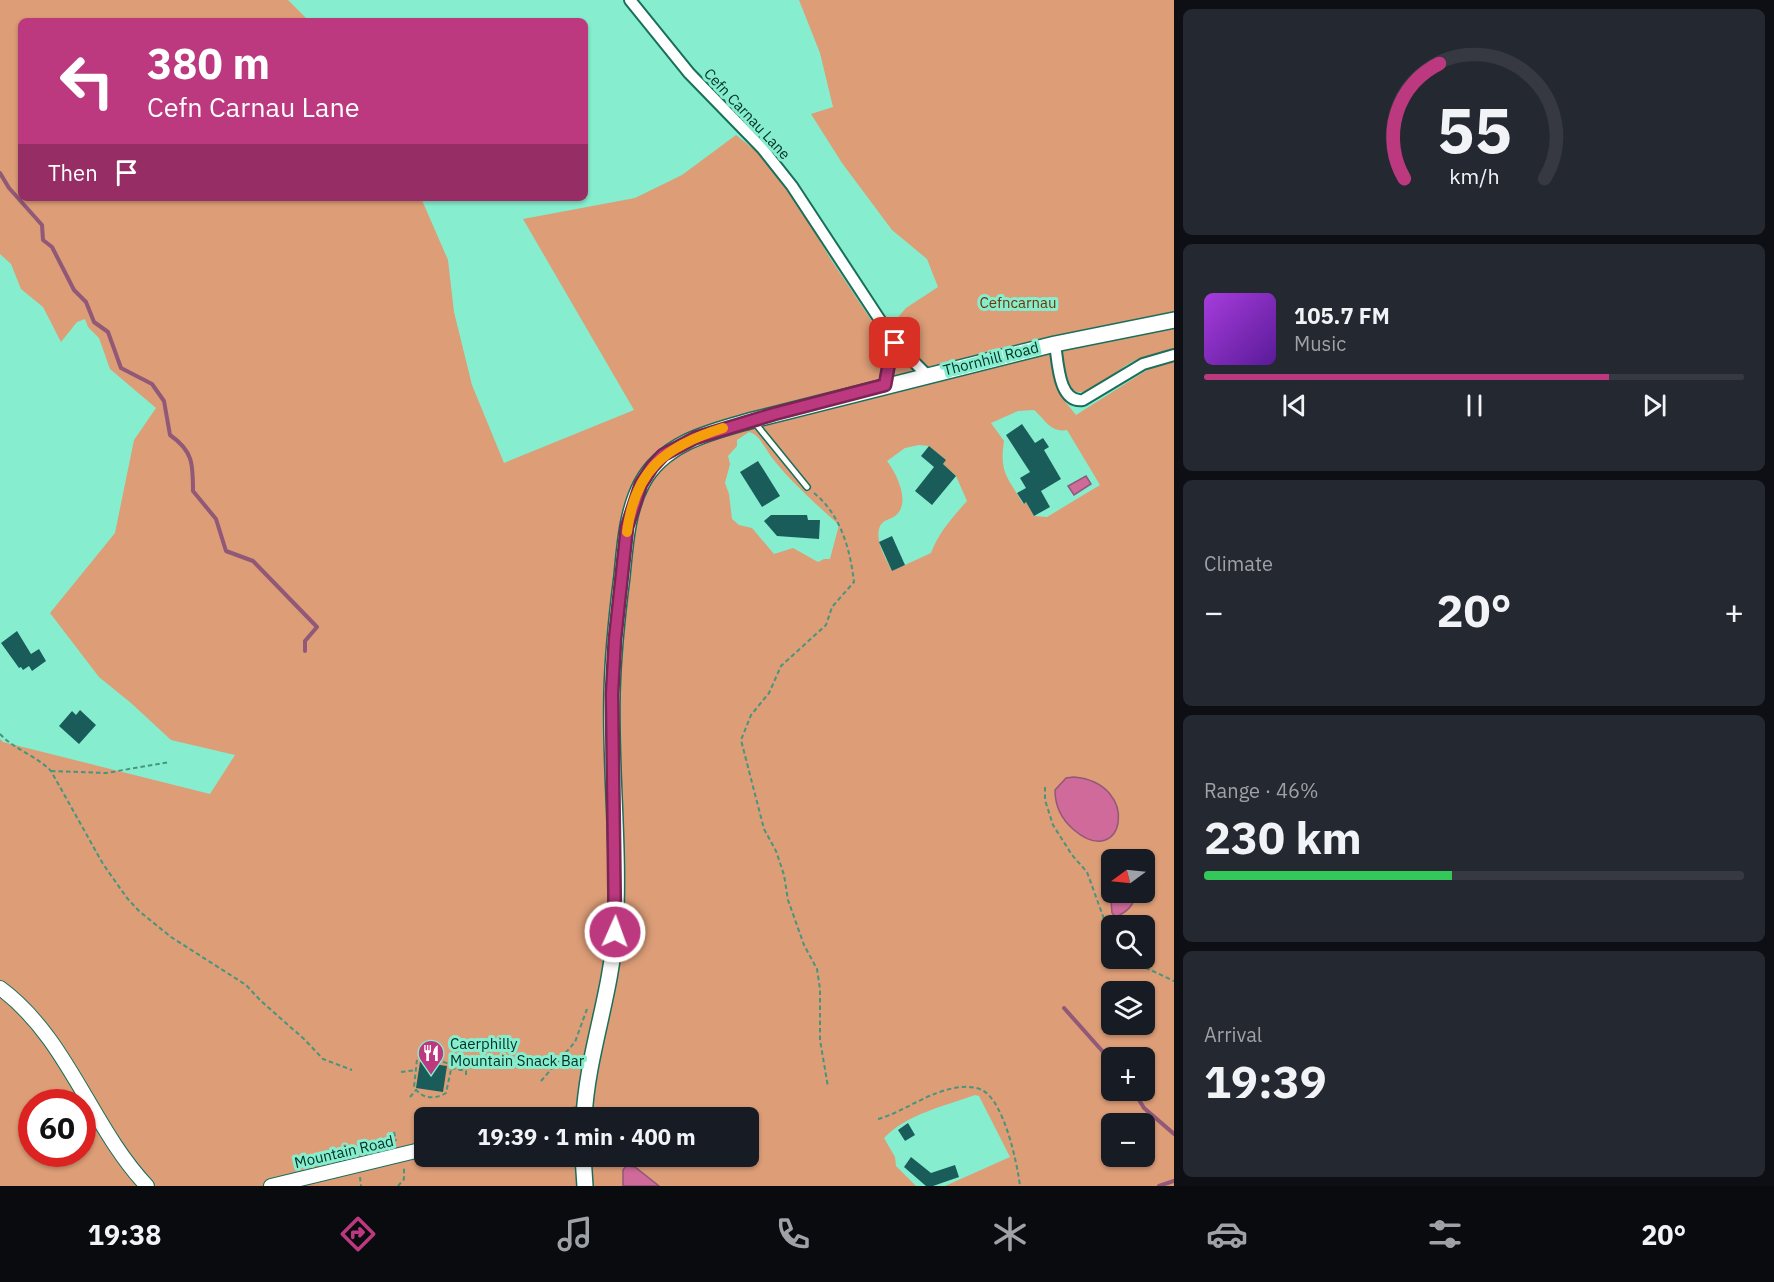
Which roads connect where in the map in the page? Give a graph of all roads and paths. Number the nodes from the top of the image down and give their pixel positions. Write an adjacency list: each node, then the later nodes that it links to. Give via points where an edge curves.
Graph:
1 (630, 0): 3 (street, Cefn Carnau Lane, via 689,74 762,148 792,186)
2 (1174, 320): 4 (main road, Thornhill Road)
3 (895, 343): 6 (street, Cefn Carnau Lane); 7 (street)
4 (1055, 344): 5 (street, via 1064,390 1076,401 1143,364); 6 (main road, Thornhill Road)
5 (1174, 355)
6 (927, 375): 7 (main road, Thornhill Road)
7 (885, 385): 8 (main road, Thornhill Road)
8 (753, 420): 9 (lane); 28 (main road, Thornhill Road, via 695,438 663,455 641,484 627,527 612,694 615,932)
9 (807, 487): 25 (path, via 839,521 854,582 832,608 826,625 781,666 769,693 751,715 741,740 764,829 776,851 804,945 817,969 820,1040)
10 (0, 734): 12 (path)
11 (170, 762): 12 (path, via 106,773)
12 (51, 771): 20 (path, via 103,864 139,912 171,938 246,985 323,1059)
13 (1045, 787): 14 (path, via 1053,825 1087,872)
14 (1103, 915)
15 (1148, 969): 16 (path)
16 (1174, 981)
17 (0, 988): 36 (main road, via 47,1036 118,1148)
18 (591, 1000): 24 (path, via 575,1042)
19 (452, 1068): 21 (path, via 438,1060 422,1058 417,1059); 23 (path, via 466,1071); 26 (path, via 446,1093 440,1097 423,1096)
20 (352, 1070)
21 (416, 1070): 22 (path); 26 (path)
22 (401, 1072)
23 (466, 1075)
24 (541, 1081)
25 (828, 1087)
26 (416, 1090): 27 (path)
27 (410, 1097)
28 (585, 1107)
29 (878, 1119): 41 (path, via 949,1089 982,1090 998,1110 1013,1149)
30 (394, 1132): 31 (path)
31 (395, 1139)
32 (414, 1151): 37 (main road, Mountain Road)
33 (403, 1165): 39 (path, via 404,1179)
34 (584, 1167): 40 (main road)
35 (359, 1175): 38 (path)
36 (147, 1186)
37 (272, 1186)
38 (361, 1186)
39 (398, 1186)
40 (585, 1186)
41 (1020, 1186)

